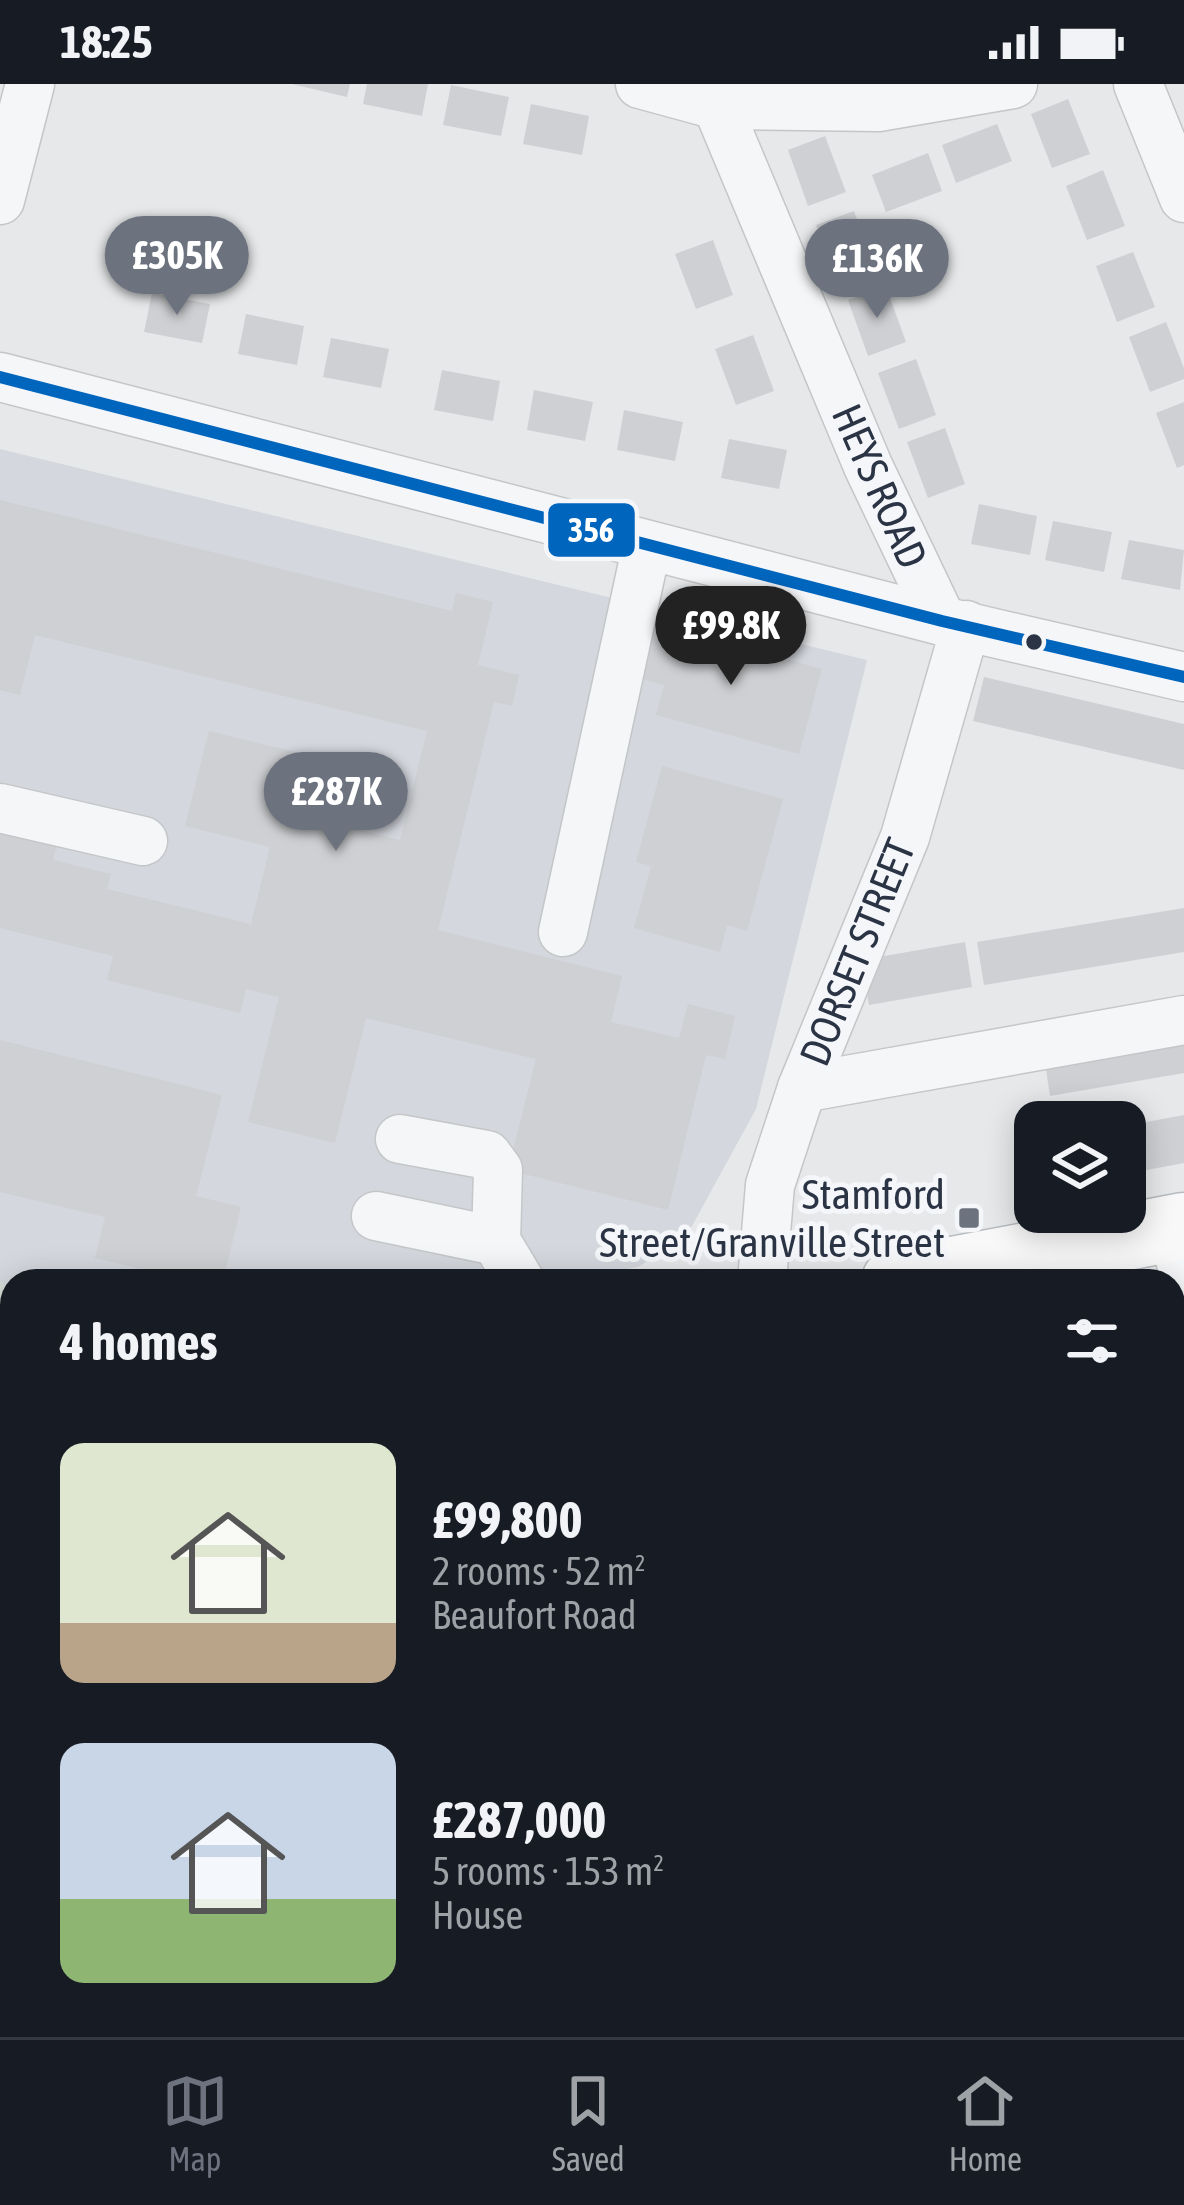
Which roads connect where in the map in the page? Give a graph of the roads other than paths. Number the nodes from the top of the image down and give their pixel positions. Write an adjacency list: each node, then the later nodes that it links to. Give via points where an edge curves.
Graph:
1 (30, 84): 7 (street)
2 (640, 84): 5 (street)
3 (1012, 84): 5 (street, via 878,107)
4 (1138, 84): 6 (street)
5 (712, 94): 10 (street, HEYS ROAD, via 868,466)
6 (1184, 198)
7 (0, 200)
8 (0, 376): 9 (street)
9 (647, 545): 10 (street); 14 (street)
10 (954, 623): 11 (street); 16 (street, DORSET STREET, via 905,837)
11 (1184, 677)
12 (0, 808): 13 (street)
13 (143, 841)
14 (563, 932)
15 (1184, 1020): 16 (street)
16 (802, 1088): 21 (street, DORSET STREET, via 770,1185)
17 (400, 1139): 20 (street, via 487,1156 497,1170)
18 (376, 1216): 20 (street)
19 (1180, 1242): 22 (highway)
20 (508, 1261)
21 (763, 1269)
22 (983, 1269)

